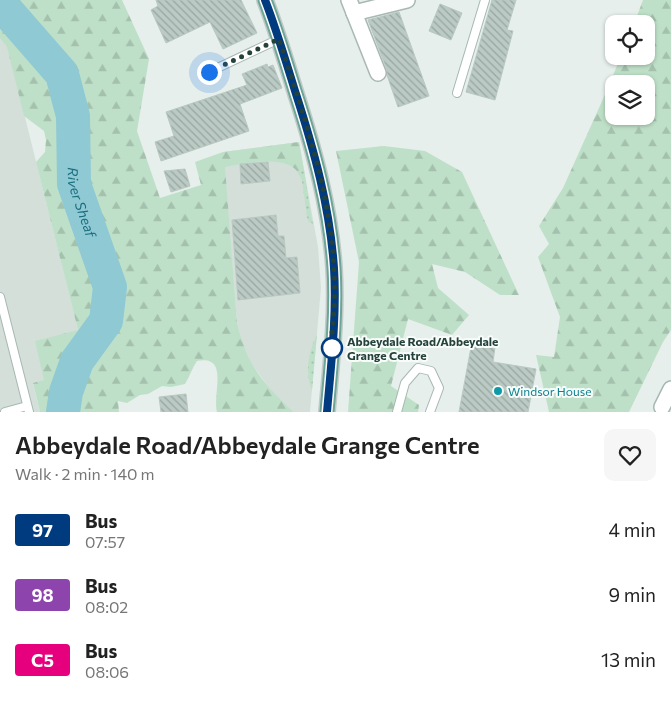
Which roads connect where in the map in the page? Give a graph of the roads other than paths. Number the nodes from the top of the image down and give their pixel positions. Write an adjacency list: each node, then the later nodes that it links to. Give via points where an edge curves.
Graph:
1 (265, 0): 5 (main road)
2 (407, 0): 4 (street)
3 (484, 0): 8 (lane)
4 (352, 6): 7 (street)
5 (279, 39): 6 (lane); 14 (main road, via 311,141 330,233 334,306)
6 (209, 72)
7 (378, 73)
8 (457, 93)
9 (0, 297): 12 (lane)
10 (671, 389): 11 (street)
11 (662, 407)
12 (28, 409): 13 (lane)
13 (5, 412)
14 (327, 412)
15 (397, 412): 16 (lane, via 405,383 418,368 430,371 439,388)
16 (430, 412)

